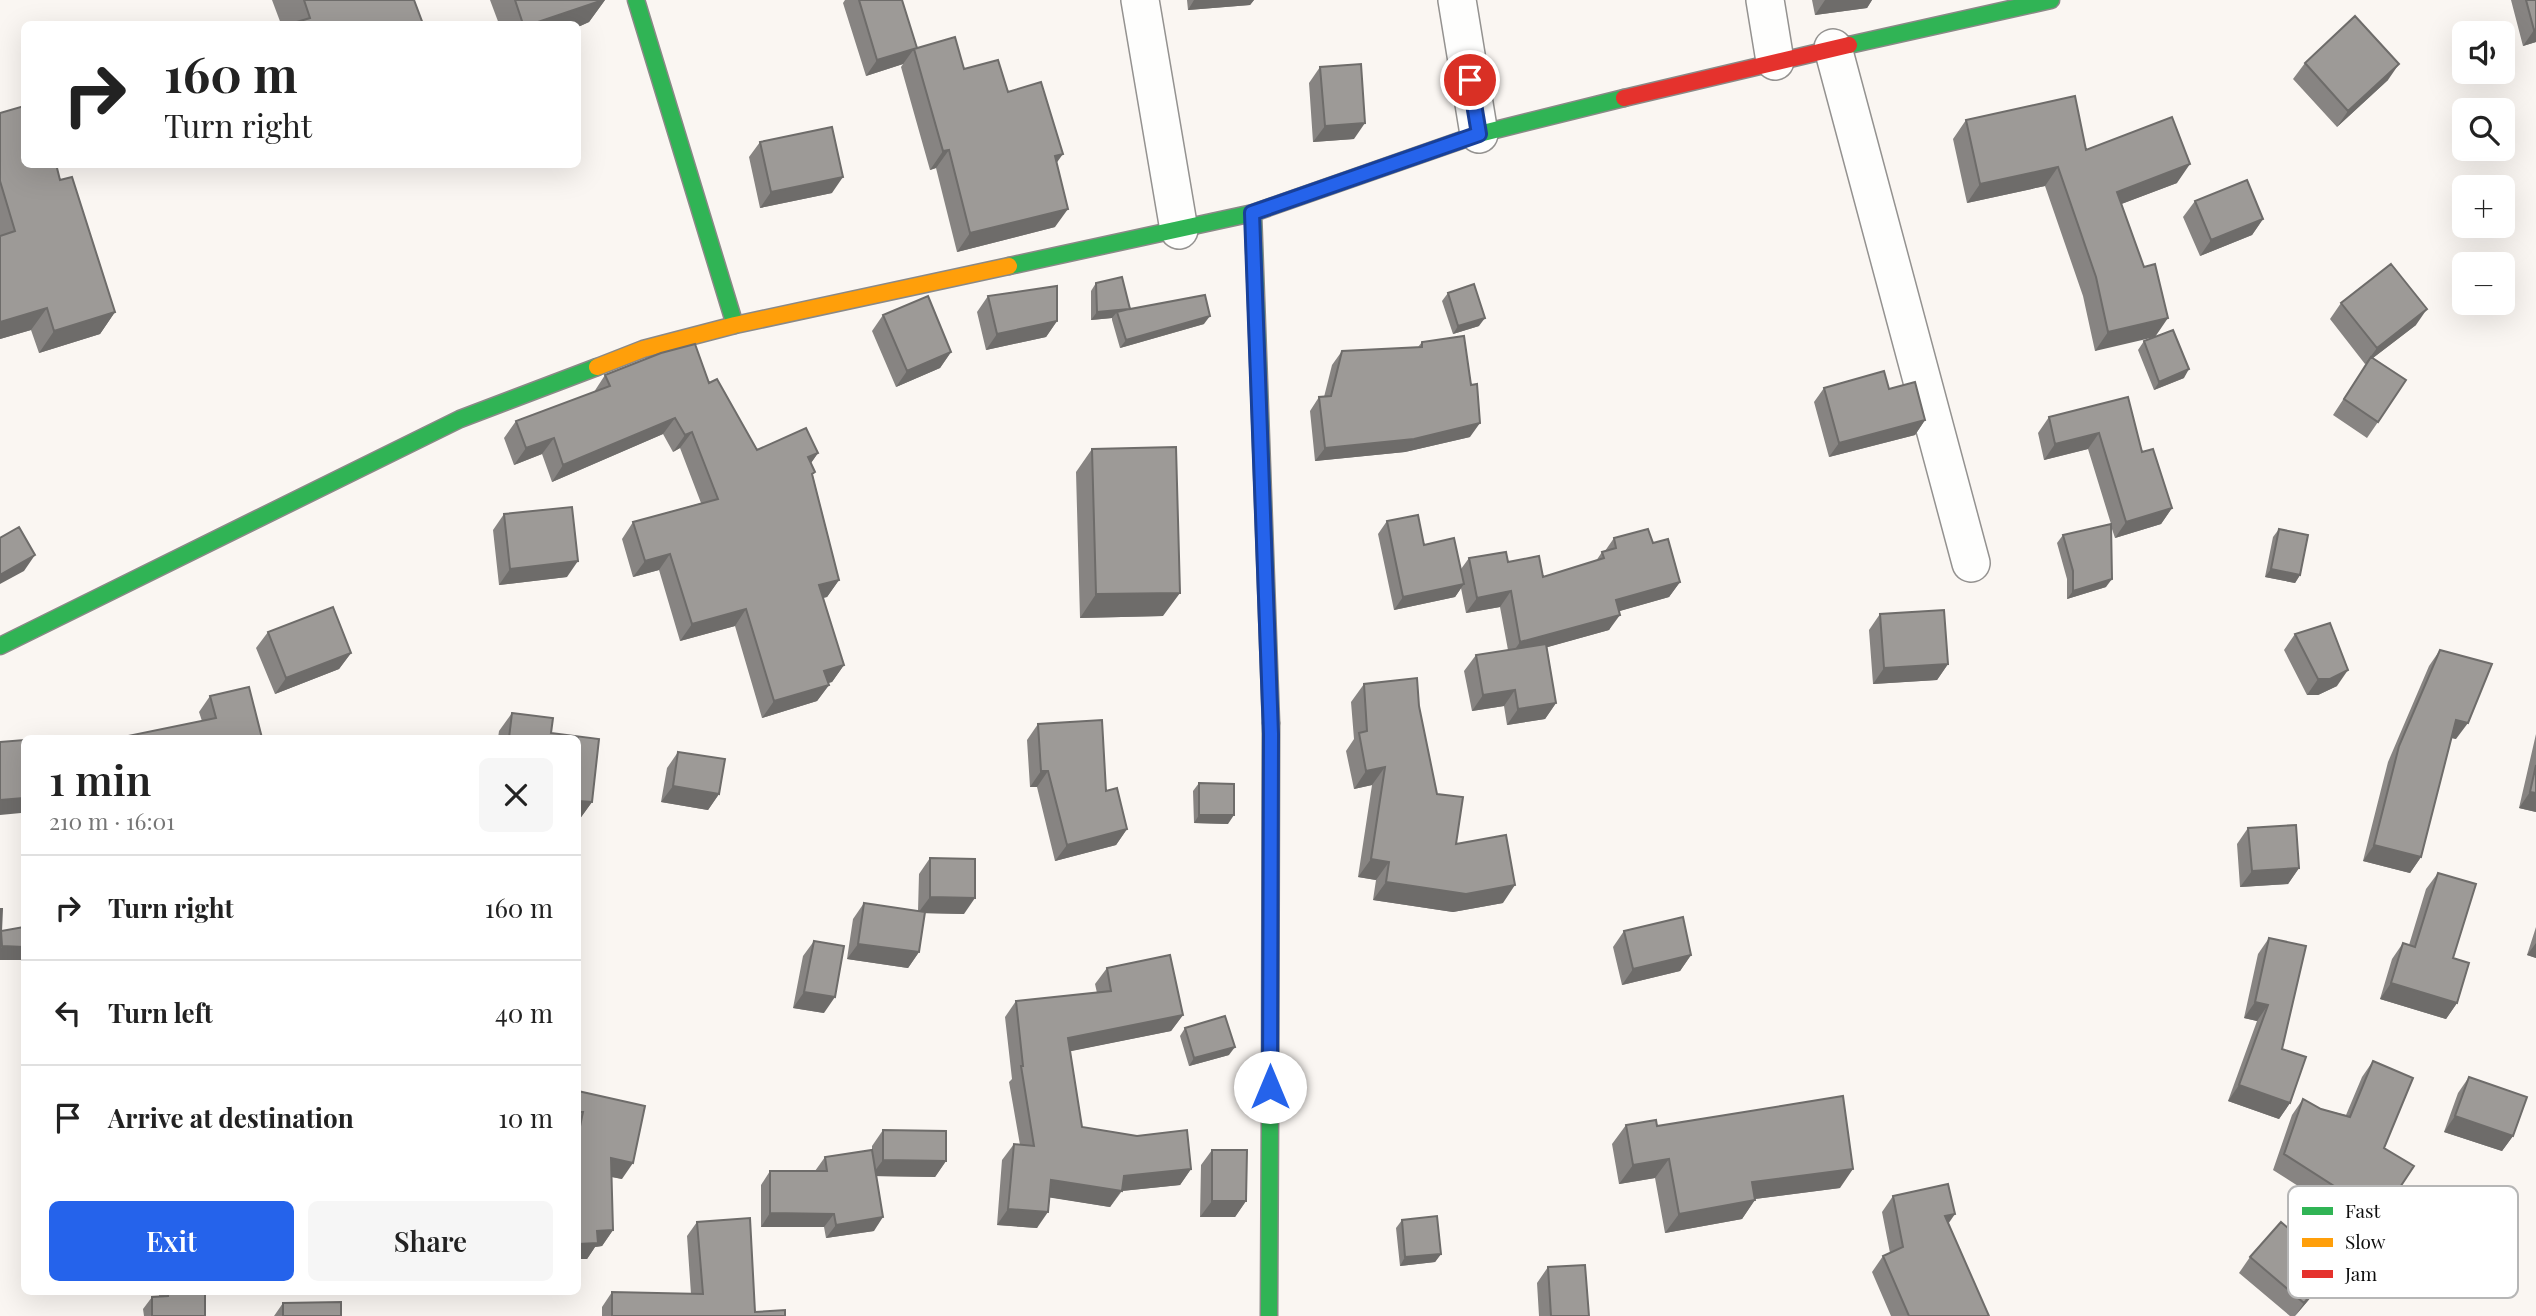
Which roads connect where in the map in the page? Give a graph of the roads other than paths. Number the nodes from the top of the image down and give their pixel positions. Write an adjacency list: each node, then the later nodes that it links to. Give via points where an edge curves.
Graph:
1 (636, 0): 11 (street)
2 (1140, 0): 10 (street)
3 (1457, 0): 8 (street)
4 (1765, 0): 7 (street)
5 (2051, 0): 6 (street)
6 (1833, 48): 7 (street); 12 (street)
7 (1774, 61): 8 (street)
8 (1479, 134): 9 (street)
9 (1252, 213): 10 (street); 14 (street, via 1271,734)
10 (1179, 230): 11 (street)
11 (735, 326): 13 (street, via 643,349 460,419)
12 (1971, 563)
13 (0, 646)
14 (1269, 1316)

